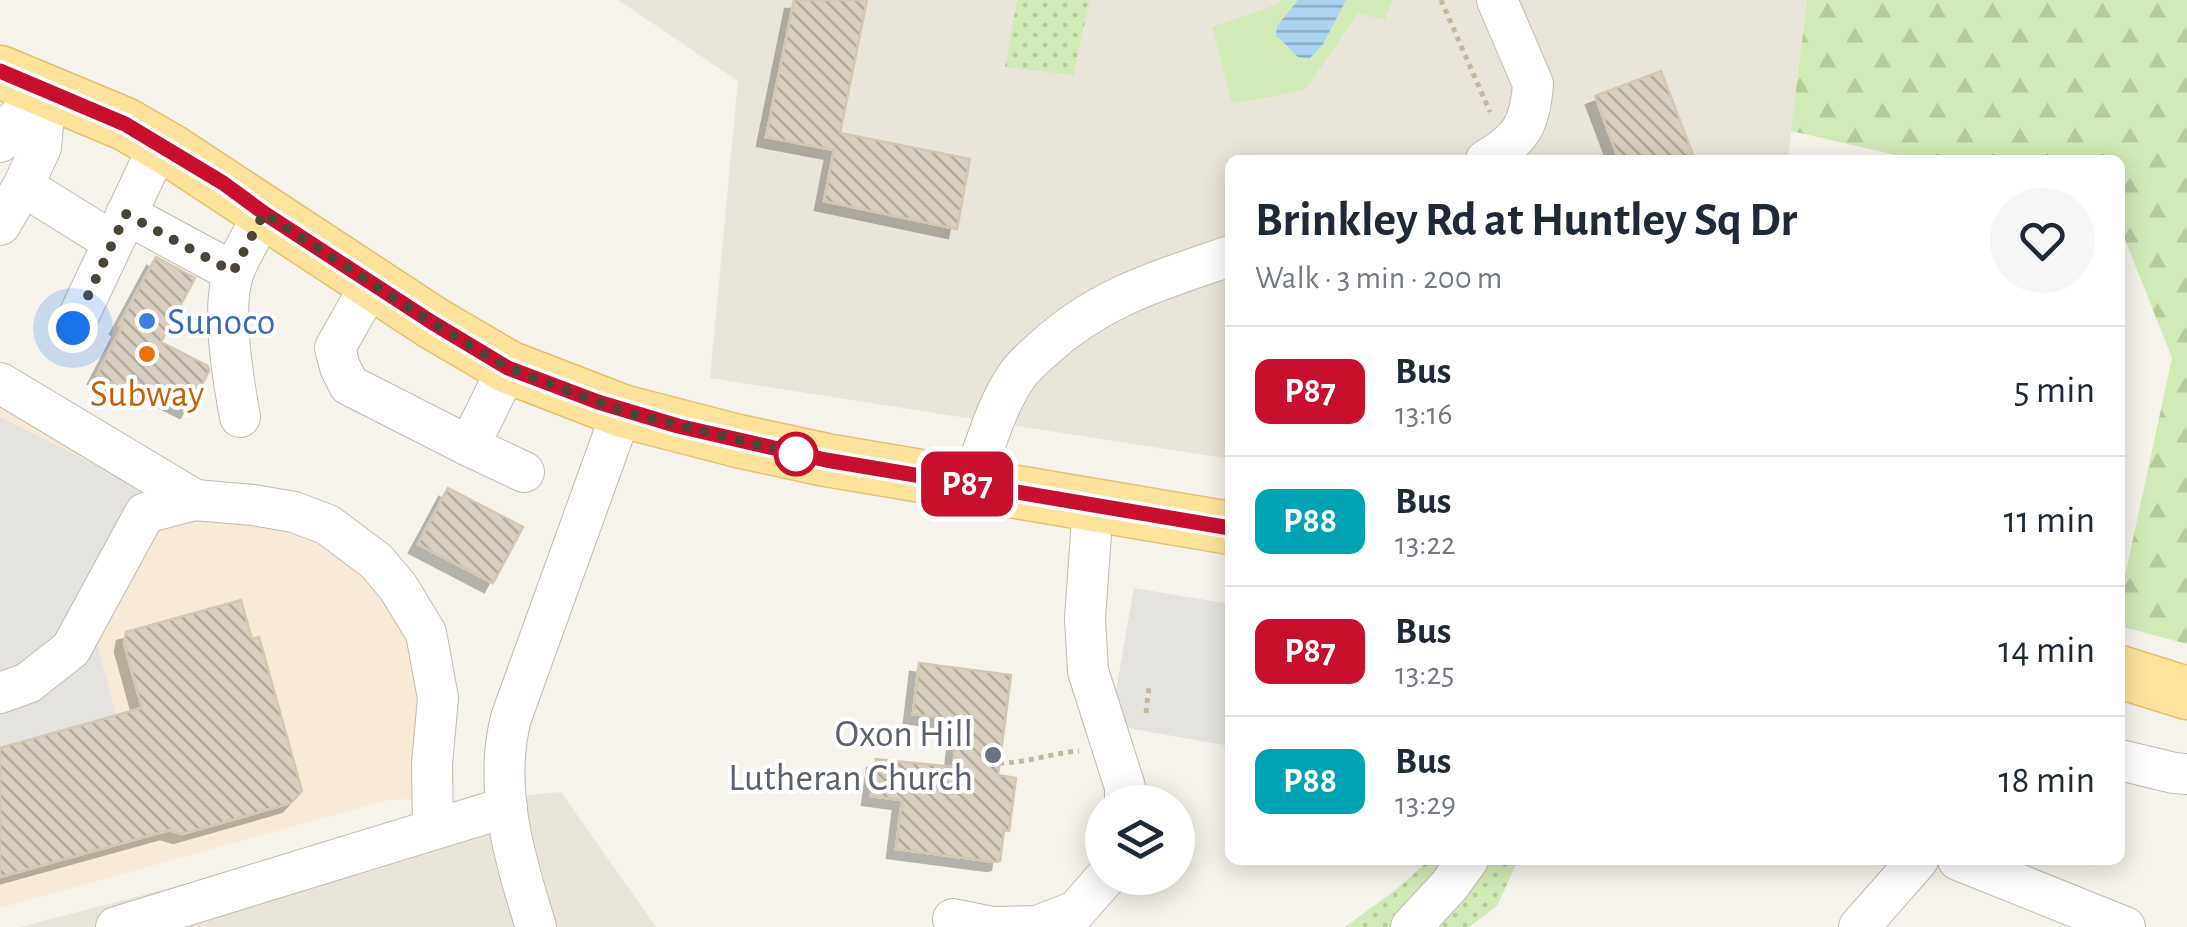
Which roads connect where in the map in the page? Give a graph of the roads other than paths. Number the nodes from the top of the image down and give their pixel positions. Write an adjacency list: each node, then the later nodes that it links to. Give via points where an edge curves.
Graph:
1 (1497, 0): 5 (street, via 1532,84 1531,111 1521,132)
2 (23, 82): 3 (street); 4 (main road, via 125,124); 6 (street, via 41,147)
3 (0, 142)
4 (159, 146): 7 (main road); 9 (street)
5 (1496, 153)
6 (24, 186): 8 (street); 9 (street)
7 (264, 213): 11 (street); 12 (main road)
8 (0, 226)
9 (120, 228): 11 (street); 13 (street)
10 (1225, 258): 20 (street, via 1106,302 1053,340 1016,376)
11 (233, 272): 17 (street, via 232,372)
12 (372, 282): 14 (main road); 18 (street, via 335,348 349,385)
13 (73, 328)
14 (508, 368): 16 (main road); 18 (street)
15 (0, 383): 21 (street)
16 (622, 411): 20 (main road, via 826,460); 30 (street, via 510,718 503,762)
17 (240, 417)
18 (469, 446): 19 (street)
19 (524, 472)
20 (971, 485): 22 (main road)
21 (195, 500): 25 (street, via 145,512 71,649 28,683); 31 (street, via 294,512 328,525 398,587 426,633 438,698)
22 (1093, 505): 23 (main road); 29 (street, via 1088,672)
23 (1225, 527)
24 (2125, 674): 26 (main road)
25 (0, 693)
26 (2187, 693)
27 (2125, 761): 28 (street)
28 (2187, 774)
29 (1123, 785)
30 (507, 807): 31 (street); 38 (street)
31 (433, 829): 37 (street)
32 (1464, 865): 39 (street)
33 (1914, 865): 40 (street)
34 (1970, 865): 41 (street)
35 (1090, 895): 36 (street, via 1076,911 1037,926)
36 (954, 919)
37 (116, 927)
38 (536, 927)
39 (1411, 927)
40 (1859, 927)
41 (2125, 927)

